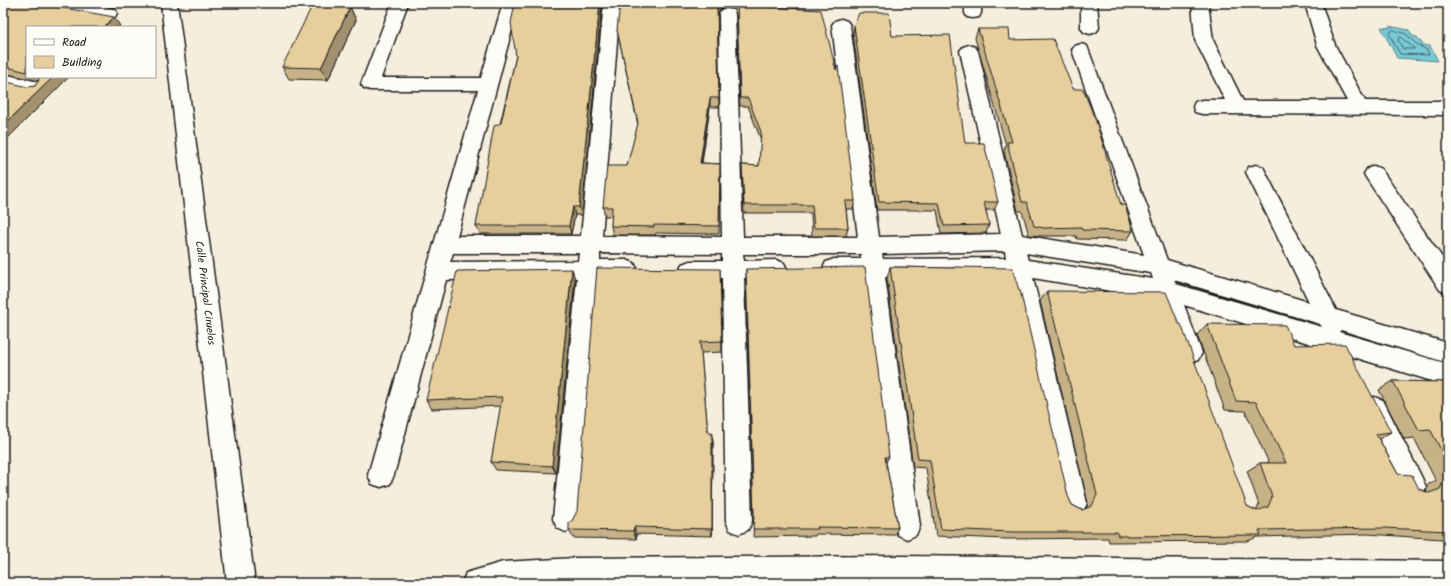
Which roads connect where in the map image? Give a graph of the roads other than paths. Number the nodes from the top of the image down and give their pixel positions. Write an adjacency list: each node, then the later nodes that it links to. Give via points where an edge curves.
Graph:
1 (58, 3): 9 (street)
2 (169, 3): 52 (street, Calle Principal Ciruelos)
3 (400, 3): 16 (street, via 370,84)
4 (511, 3): 16 (street)
5 (612, 3): 27 (street)
6 (1089, 3): 12 (street)
7 (1200, 3): 19 (street, via 1204,40)
8 (1313, 3): 20 (street, via 1326,45)
9 (109, 13)
10 (727, 14): 26 (street)
11 (841, 25): 28 (street)
12 (1090, 28)
13 (1081, 50): 29 (street)
14 (969, 51): 24 (street)
15 (3, 80): 17 (street)
16 (489, 84): 25 (street)
17 (37, 88)
18 (1202, 107): 19 (street)
19 (1237, 107): 20 (street)
20 (1359, 107): 21 (street)
21 (1448, 108)
22 (1256, 172): 38 (street)
23 (1374, 174): 36 (street)
24 (1014, 242): 28 (street); 29 (street); 30 (street)
25 (445, 244): 27 (street); 35 (street)
26 (733, 245): 27 (street); 28 (street); 34 (street)
27 (590, 246): 31 (street)
28 (871, 256): 30 (street); 34 (street, via 803,268); 50 (street)
29 (1159, 266): 37 (street); 38 (street)
30 (1019, 267): 37 (street); 47 (street)
31 (588, 269): 32 (street); 35 (street); 48 (street)
32 (649, 269)
33 (672, 269): 34 (street)
34 (733, 270): 49 (street)
35 (437, 271): 45 (street)
36 (1448, 284)
37 (1168, 291): 39 (street); 42 (street)
38 (1329, 317): 39 (street); 40 (street)
39 (1341, 343): 41 (street); 43 (street)
40 (1448, 352)
41 (1355, 371)
42 (1197, 372)
43 (1448, 375)
44 (1365, 391): 46 (street)
45 (381, 475)
46 (1413, 487)
47 (1074, 503)
48 (566, 519)
49 (739, 521)
50 (907, 526)
51 (1448, 575): 53 (street, via 899,569 591,572 503,576)
52 (241, 583)
53 (476, 583)

